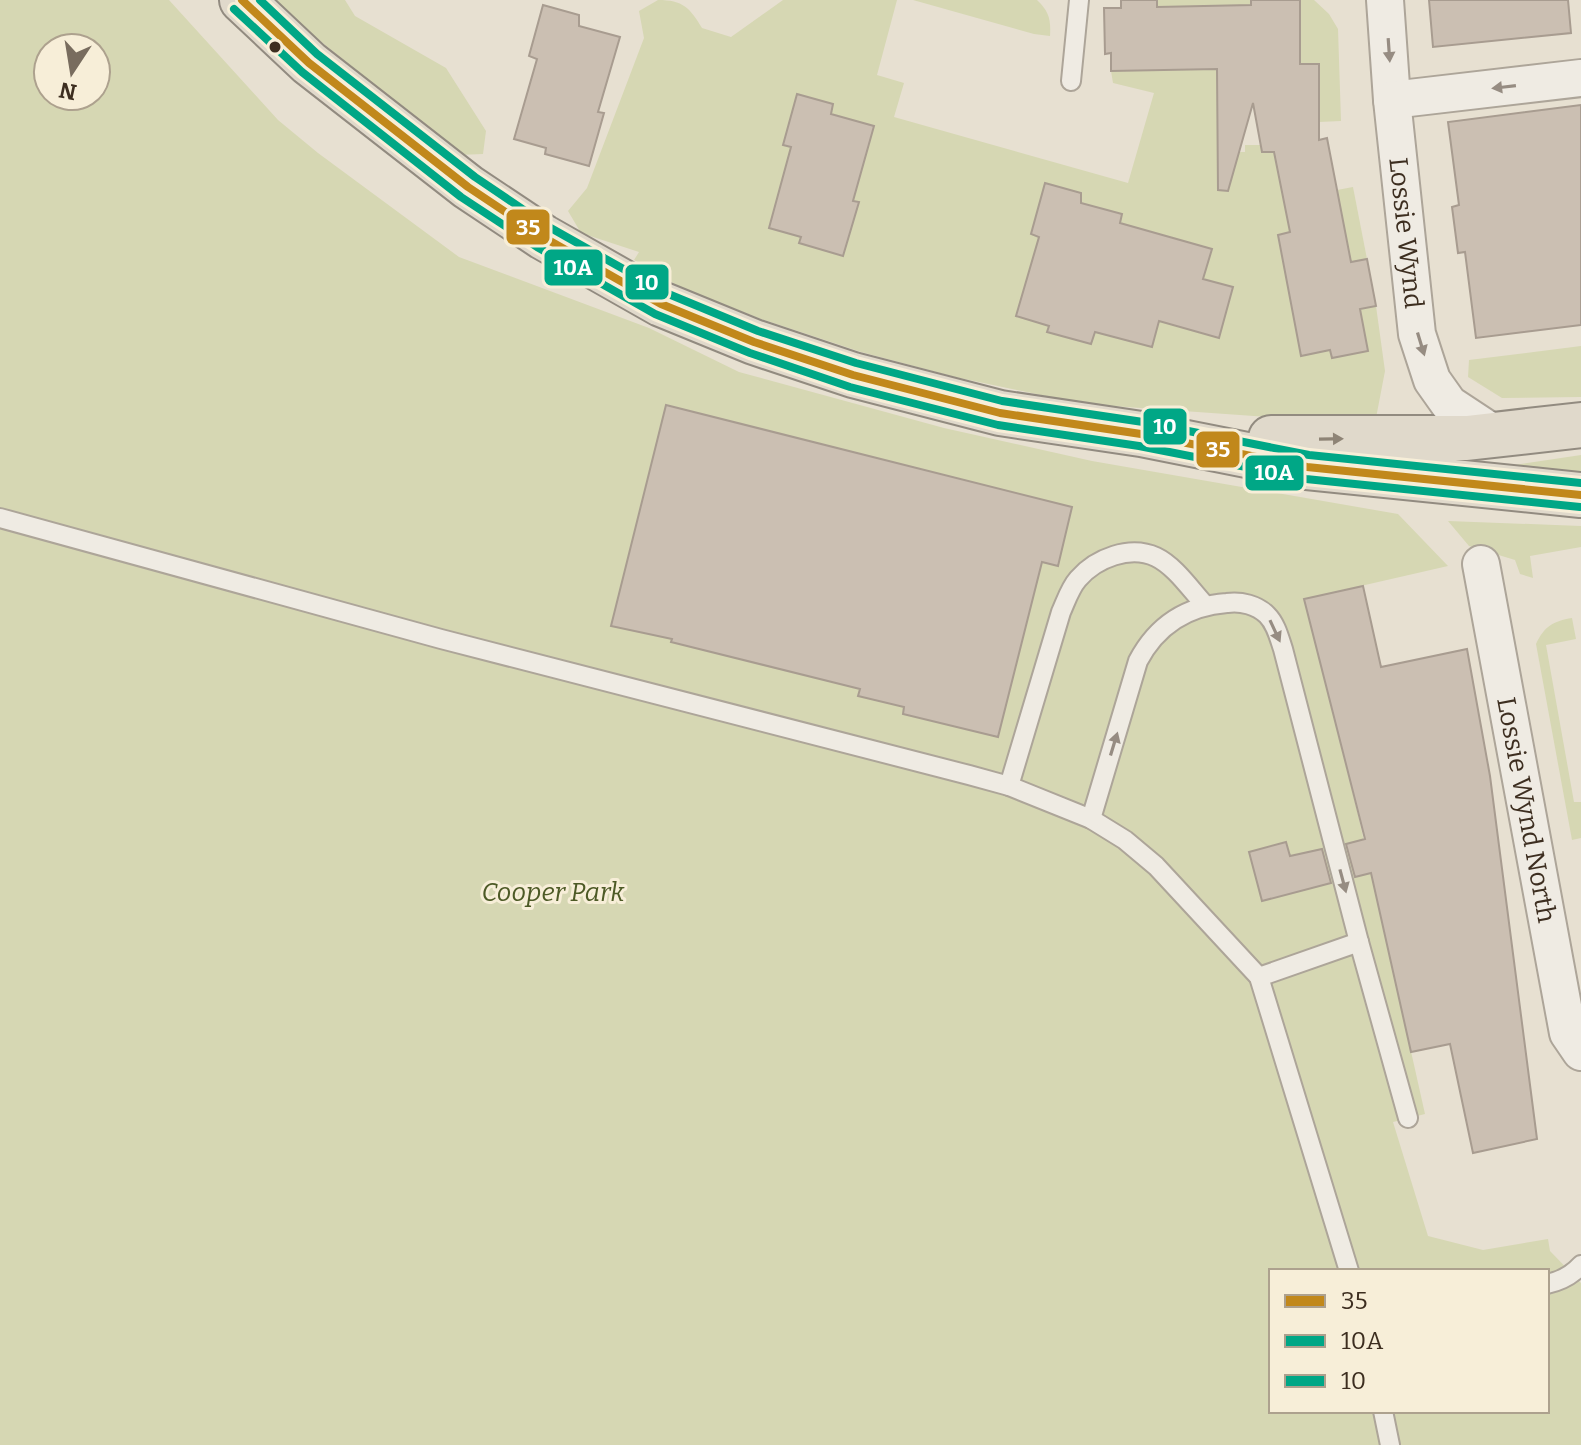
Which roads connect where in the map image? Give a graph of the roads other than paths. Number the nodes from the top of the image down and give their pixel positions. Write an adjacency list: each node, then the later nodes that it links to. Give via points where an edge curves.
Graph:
1 (242, 0): 8 (highway, via 309,63 468,187 661,304 853,375 1000,413)
2 (1079, 0): 5 (lane)
3 (1385, 0): 6 (street, Lossie Wynd, one-way to 6)
4 (1581, 78): 6 (street, one-way to 6)
5 (1071, 81)
6 (1392, 100): 9 (street, Lossie Wynd, one-way to 9, via 1417,334 1432,380 1449,404)
7 (1581, 425): 9 (highway)
8 (1141, 434): 9 (highway, one-way to 9, via 1307,439); 10 (highway, via 1307,467)
9 (1496, 435)
10 (1581, 495)
11 (0, 518): 14 (lane)
12 (1481, 564): 18 (street, Lossie Wynd North, via 1568,1033)
13 (1205, 605): 14 (lane, via 1155,556 1106,558 1077,580 1061,612); 15 (lane, one-way to 13, via 1145,647 1181,614); 16 (lane, one-way to 16, via 1247,604 1273,624)
14 (1009, 786): 15 (lane)
15 (1091, 819): 17 (lane, via 1156,866)
16 (1359, 942): 17 (lane); 19 (lane)
17 (1259, 977): 21 (lane)
18 (1581, 1052)
19 (1408, 1118)
20 (1581, 1265): 22 (lane)
21 (1348, 1269)
22 (1549, 1283)
23 (1383, 1413): 24 (lane)
24 (1390, 1445)

